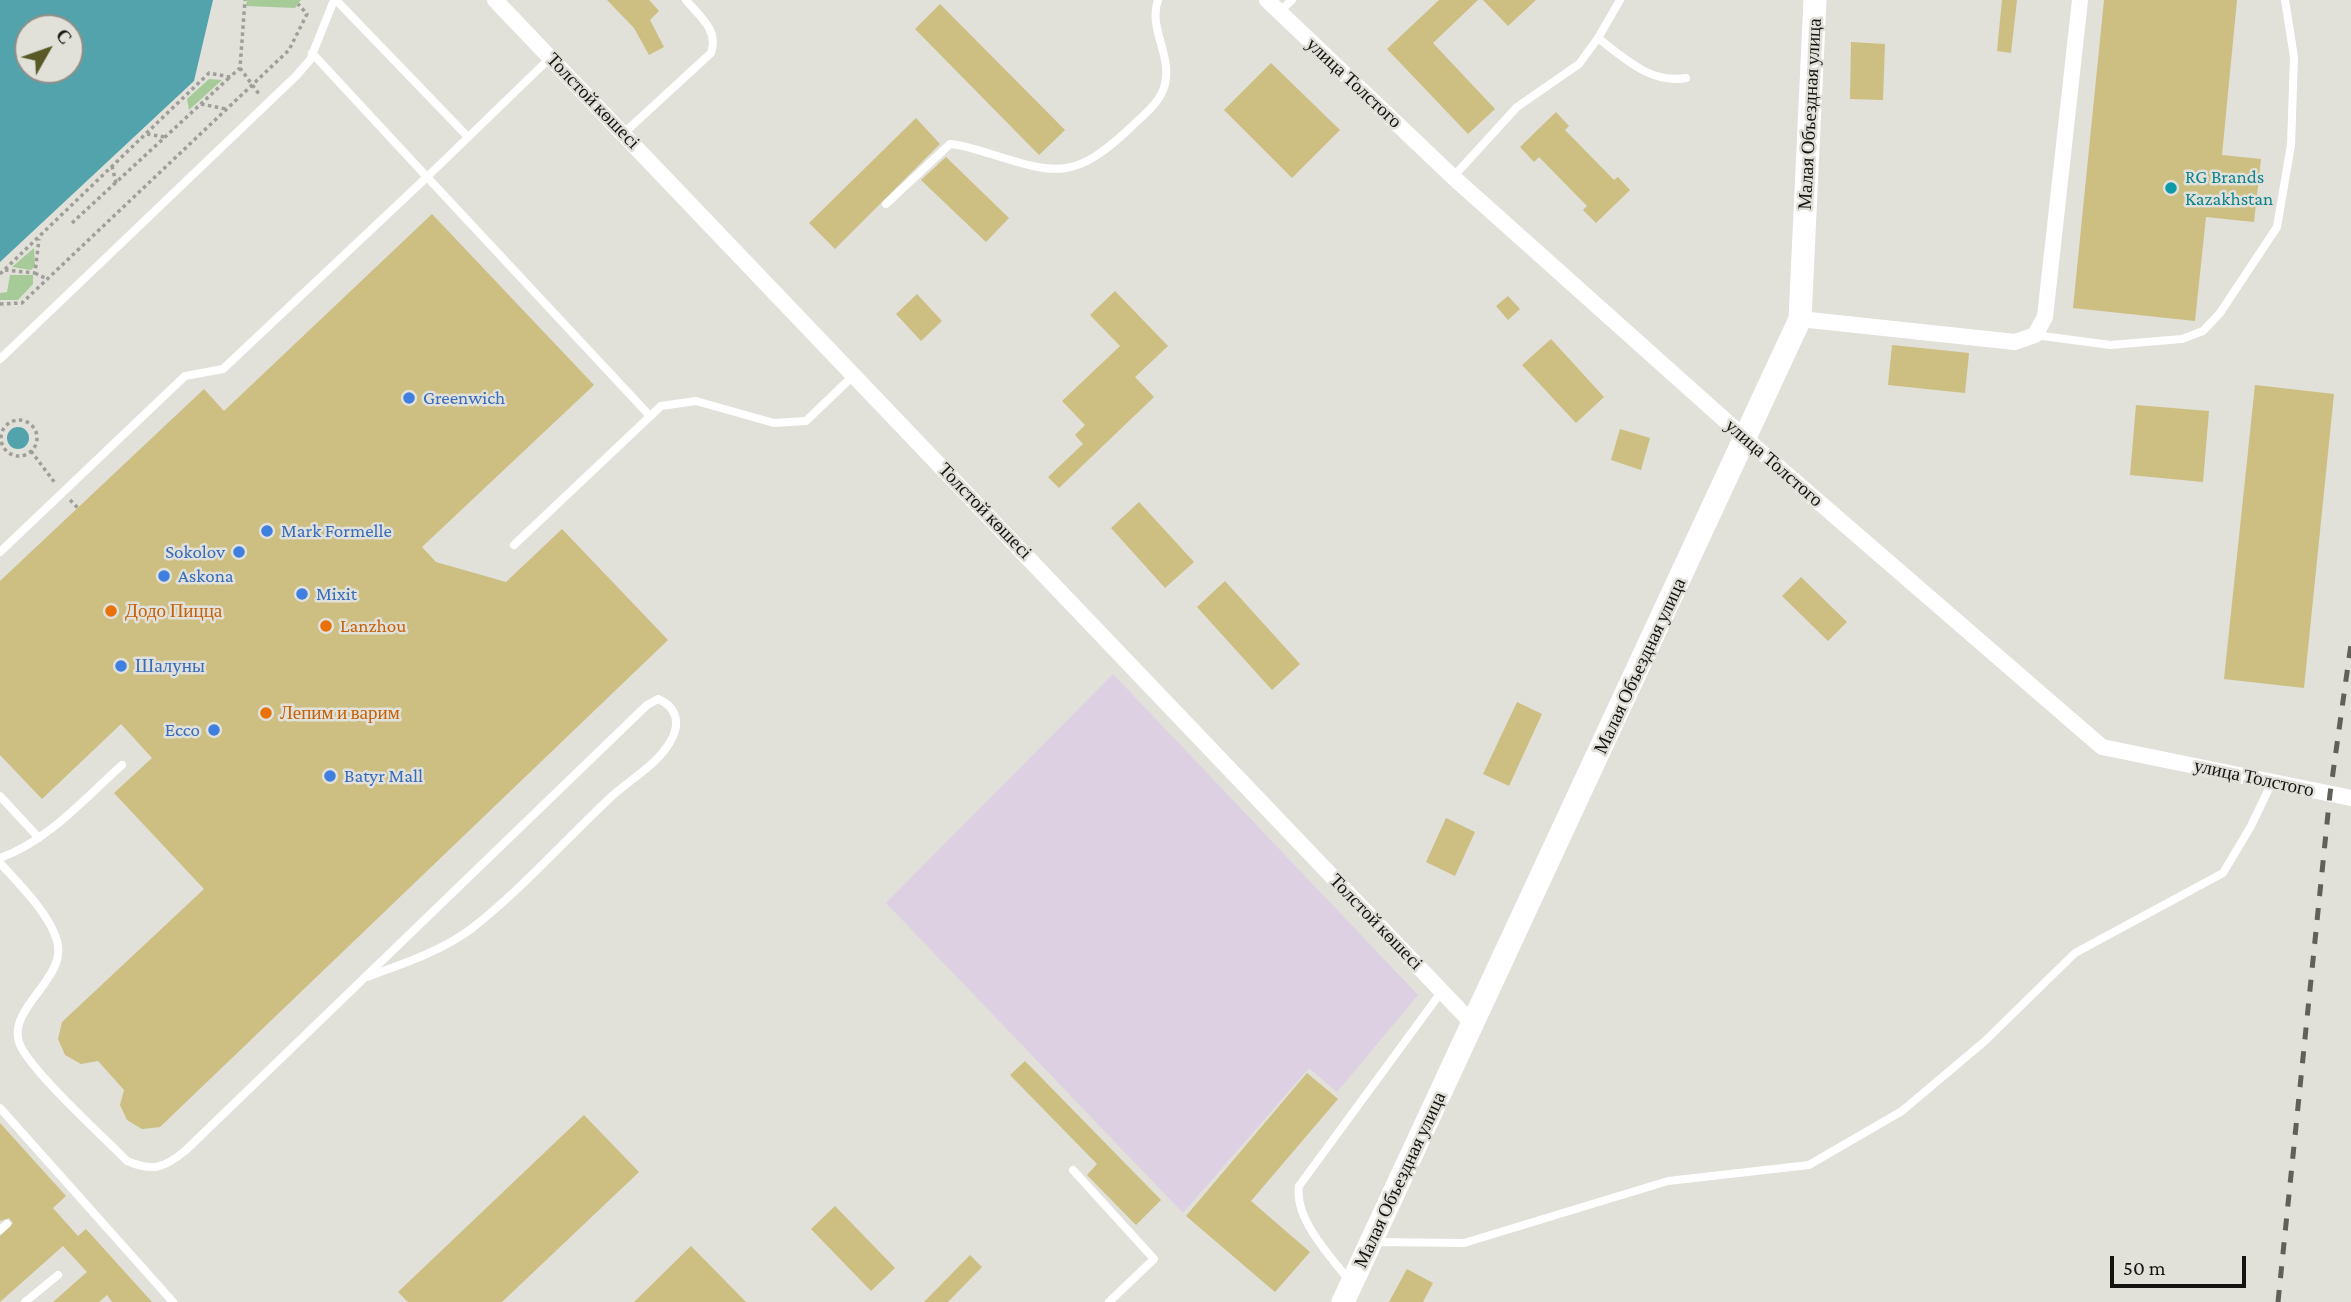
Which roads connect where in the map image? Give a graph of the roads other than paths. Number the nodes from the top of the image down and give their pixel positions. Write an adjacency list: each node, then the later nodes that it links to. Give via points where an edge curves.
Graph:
1 (335, 0): 12 (lane); 16 (lane)
2 (495, 0): 13 (street, Толстой көшесі)
3 (686, 0): 15 (lane, via 712,30 711,52)
4 (1158, 0): 19 (lane, via 1154,18 1167,64 1165,86 1153,107 1122,135 1083,164 1063,171 1039,169 950,144)
5 (1292, 0): 10 (lane)
6 (1620, 0): 11 (lane)
7 (1815, 0): 20 (street, Малая Объездная улица)
8 (2080, 0): 21 (street, via 2045,317)
9 (2285, 0): 21 (lane, via 2294,57 2292,120 2277,227 2220,313 2203,331 2182,340 2110,345)
10 (1273, 6): 18 (street, улица Толстого)
11 (1598, 38): 14 (lane, via 1638,69 1670,81); 18 (lane, via 1578,64 1517,107)
12 (312, 53): 17 (lane); 22 (lane, via 296,76)
13 (550, 57): 15 (street, Толстой көшесі); 16 (lane)
14 (1686, 78)
15 (624, 133): 23 (street, Толстой көшесі)
16 (468, 137): 17 (lane)
17 (427, 177): 24 (lane); 27 (lane, via 223,369 185,376)
18 (1453, 177): 25 (street, улица Толстого)
19 (886, 204)
20 (1800, 319): 21 (street, via 2015,342); 25 (street, Малая Объездная улица)
21 (2035, 335)
22 (0, 359)
23 (855, 374): 24 (lane, via 806,421 774,423 696,401 660,405); 36 (street, Толстой көшесі)
24 (650, 416): 26 (lane)
25 (1746, 439): 29 (street, улица Толстого, via 2102,747); 37 (street, Малая Объездная улица)
26 (514, 545)
27 (0, 552)
28 (122, 765): 32 (lane)
29 (2272, 782): 31 (street, улица Толстого); 40 (lane, via 2223,873 2075,953 1985,1041 1902,1111 1810,1165 1668,1181 1464,1243)
30 (0, 796): 32 (lane)
31 (2351, 798)
32 (38, 838): 33 (lane)
33 (0, 858)
34 (0, 863): 35 (lane, via 34,901 57,940 58,962 21,1020 18,1041 30,1062 127,1161 146,1169 164,1167 185,1152)
35 (364, 978): 35 (lane, via 647,705 658,699 669,704 677,715 671,742 470,930)
36 (1442, 991): 37 (street, Толстой көшесі); 42 (lane, via 1299,1186 1297,1198 1304,1216)
37 (1474, 1024): 40 (street, Малая Объездная улица)
38 (0, 1108): 44 (lane)
39 (1073, 1170): 45 (lane, via 1154,1259)
40 (1372, 1242): 42 (street, Малая Объездная улица)
41 (58, 1275): 43 (lane)
42 (1347, 1294)
43 (25, 1302)
44 (173, 1302)
45 (1110, 1302)

